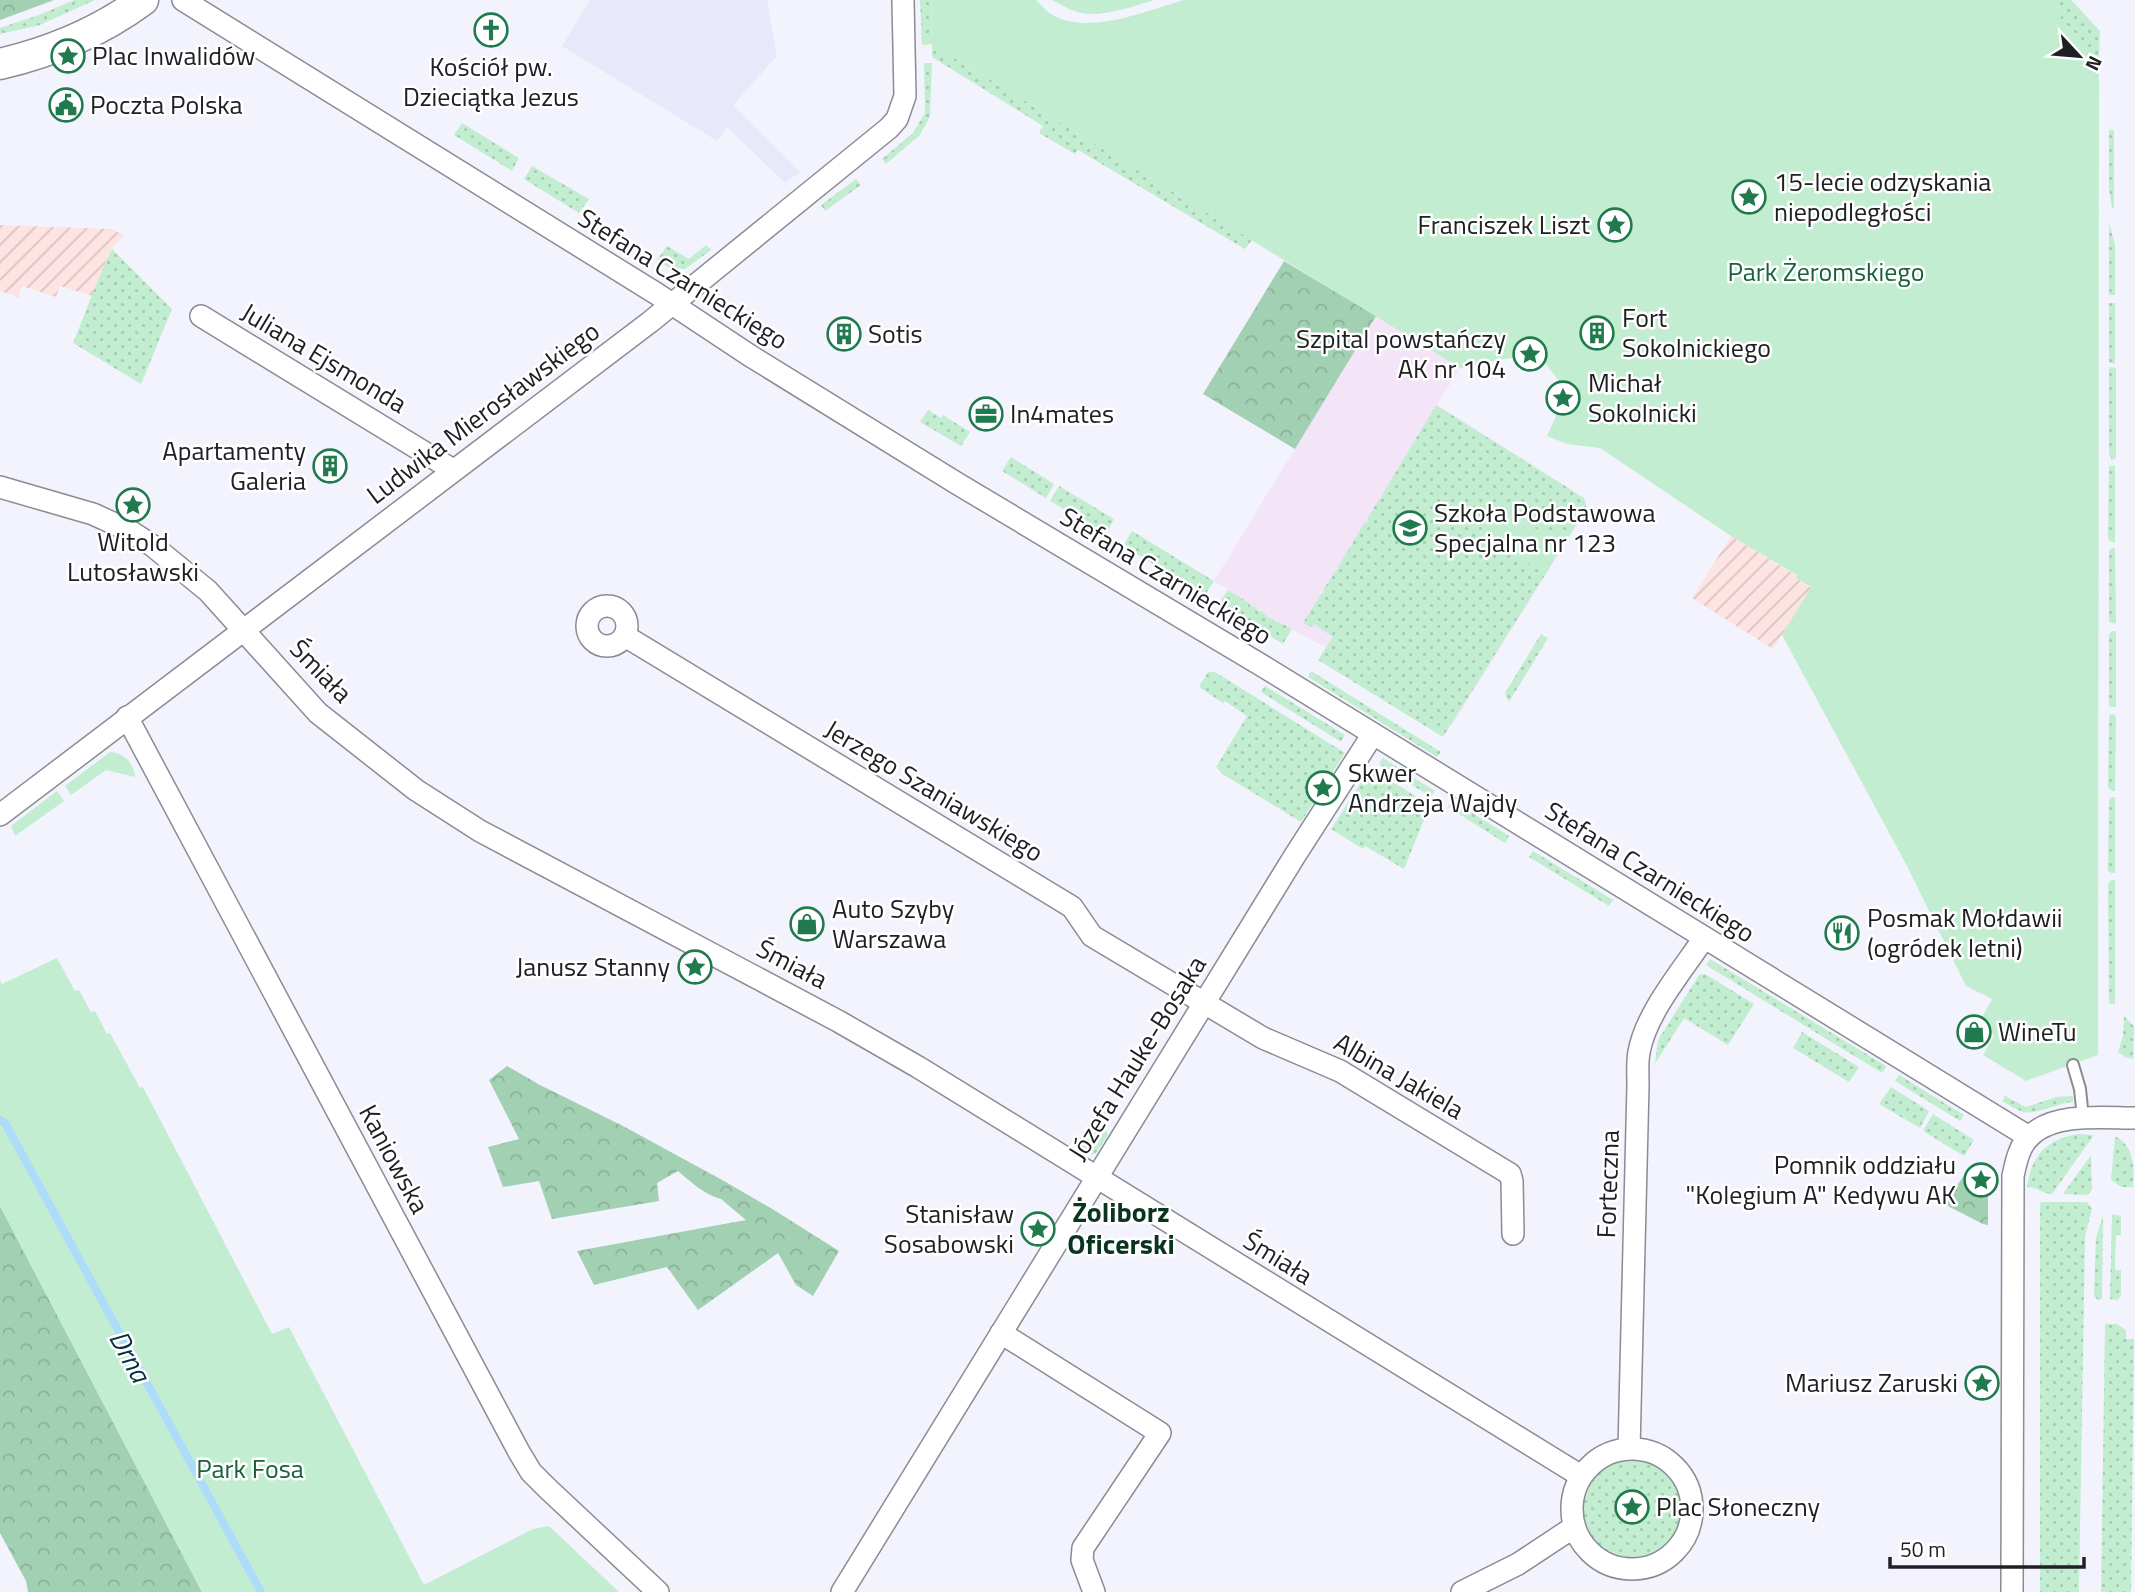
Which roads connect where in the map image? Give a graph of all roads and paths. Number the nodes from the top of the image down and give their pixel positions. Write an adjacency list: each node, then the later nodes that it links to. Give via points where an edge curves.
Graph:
1 (143, 0): 4 (street, via 55,49)
2 (183, 0): 5 (street, Stefana Czarnieckiego)
3 (903, 0): 5 (street, Ludwika Mierosławskiego, via 905,96 890,128)
4 (0, 64)
5 (670, 304): 7 (street, Ludwika Mierosławskiego); 12 (street, Stefana Czarnieckiego)
6 (201, 316): 7 (street, Juliana Ejsmonda)
7 (453, 470): 9 (street, Ludwika Mierosławskiego)
8 (0, 487): 9 (street, Śmiała, via 93,514 130,531 175,562)
9 (244, 629): 11 (street, Ludwika Mierosławskiego); 20 (street, Śmiała, via 318,713 416,790 480,831 838,1021)
10 (625, 636): 15 (street, Jerzego Szaniawskiego, via 1072,907 1092,936)
11 (127, 717): 13 (street, Ludwika Mierosławskiego); 26 (street, Kaniowska, via 531,1472)
12 (1373, 734): 14 (street, Stefana Czarnieckiego); 15 (street, Józefa Hauke-Bosaka)
13 (0, 815)
14 (1704, 938): 19 (street, Stefana Czarnieckiego); 23 (street, Forteczna, via 1663,999 1639,1048)
15 (1204, 1004): 20 (street, Józefa Hauke-Bosaka); 21 (street, Albina Jakiela, via 1263,1038 1340,1071 1510,1174)
16 (2073, 1065): 17 (lane)
17 (2083, 1118): 18 (street); 19 (street, via 2064,1119)
18 (2135, 1118)
19 (2029, 1137): 30 (street, via 2019,1152 2013,1176)
20 (1097, 1177): 22 (street, Józefa Hauke-Bosaka); 24 (street, Śmiała)
21 (1513, 1234)
22 (1001, 1333): 27 (street, Józefa Hauke-Bosaka); 28 (street, via 1160,1433 1083,1548 1082,1560)
23 (1629, 1449): 24 (street, via 1611,1452); 25 (street, via 1649,1451 1668,1460 1683,1475 1693,1515 1675,1553 1658,1565 1617,1569 1590,1553)
24 (1581, 1476): 25 (street, via 1572,1509)
25 (1574, 1527): 29 (street, via 1518,1564)
26 (658, 1592)
27 (842, 1592)
28 (1094, 1592)
29 (1462, 1592)
30 (2012, 1592)

